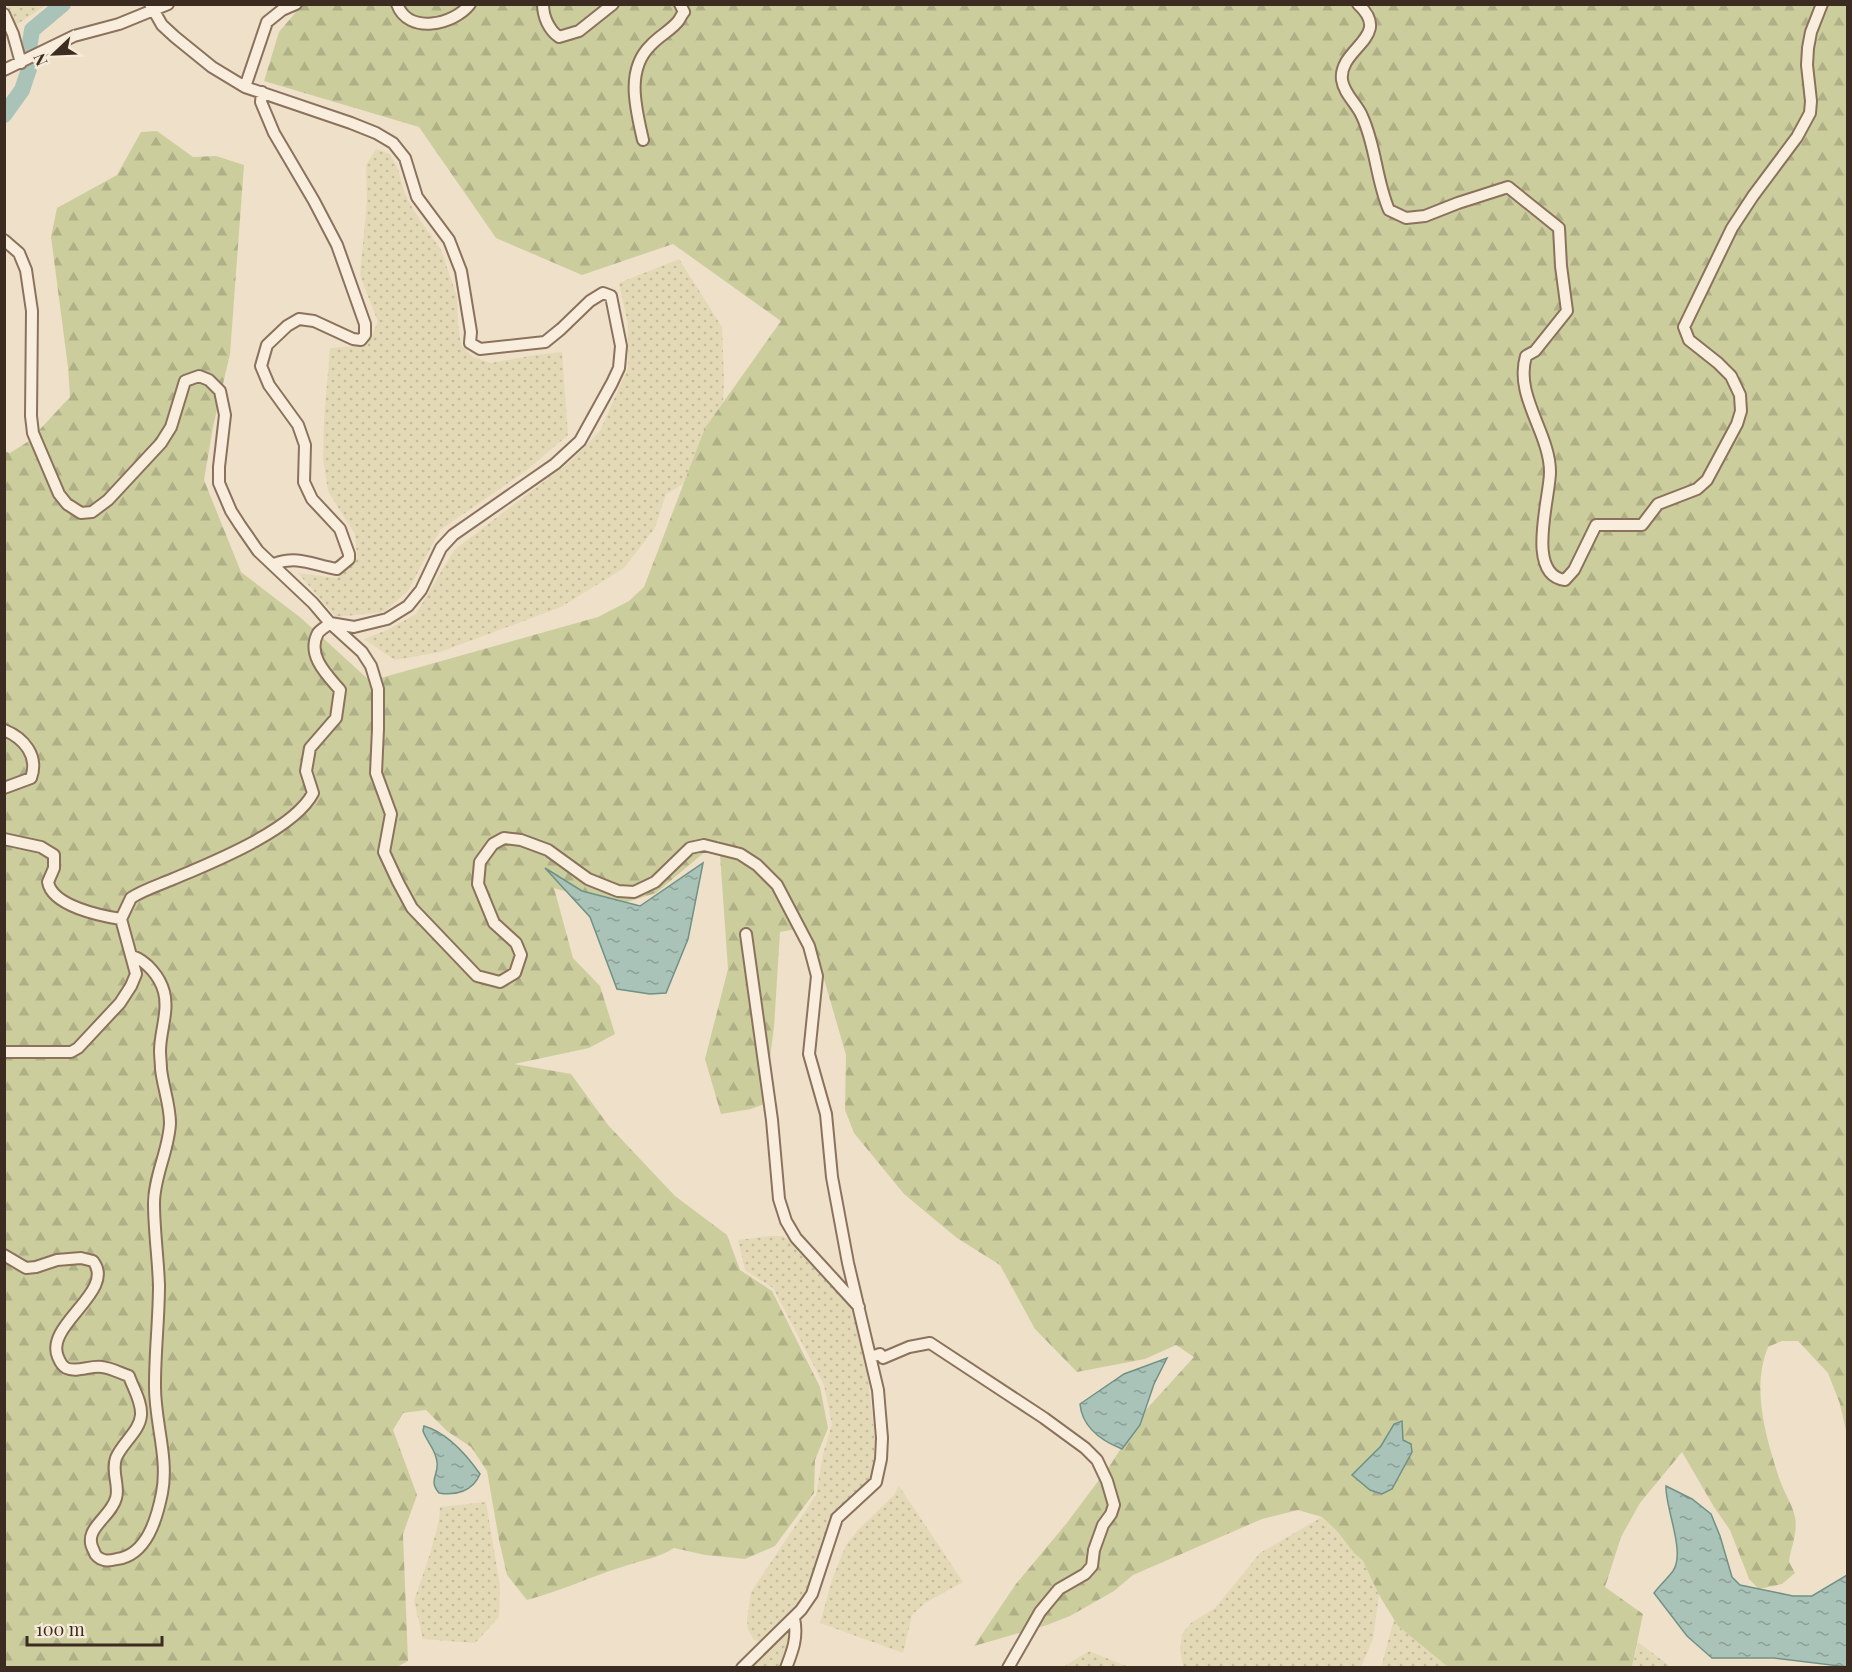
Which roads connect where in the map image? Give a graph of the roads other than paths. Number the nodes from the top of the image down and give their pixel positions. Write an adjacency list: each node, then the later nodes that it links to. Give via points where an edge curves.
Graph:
1 (168, 4): 10 (street)
2 (296, 4): 14 (street, via 267,22)
3 (396, 4): 4 (street, via 404,17 419,23 440,23 462,14)
4 (470, 4)
5 (543, 4): 6 (street, via 551,31 559,37 579,31)
6 (613, 4)
7 (680, 4): 16 (street, via 684,12 679,20 650,46 636,70 634,88)
8 (1358, 4): 9 (street, via 1367,12 1371,26 1346,62 1342,81 1370,135 1381,192 1389,210 1406,218 1425,216 1508,187 1559,228 1567,311 1535,351 1526,356 1523,374 1550,470 1543,556 1550,573 1565,580 1596,525 1642,525 1658,504 1697,489 1707,480 1737,424 1740,395 1731,376 1689,340 1684,327 1732,228 1810,113 1808,48)
9 (1822, 4)
10 (152, 8): 12 (street, via 119,24 74,36); 14 (street, via 175,37)
11 (4, 14): 12 (street)
12 (21, 63): 13 (street)
13 (4, 70)
14 (245, 87): 15 (street)
15 (262, 92): 18 (street, via 261,102 274,133 337,245 365,324 361,340 300,319 265,348 261,366 268,385 297,425 305,445 304,482 312,499 339,528 349,554 349,559 337,569 300,559); 19 (street, via 351,123 393,143 405,158 417,197 449,240 461,271 470,343 480,349 545,342 603,293 610,296 616,312 621,346 619,368 580,441 555,464 453,535 441,548 421,590 408,606 387,619 354,627)
16 (643, 140)
17 (4, 240): 18 (street, via 20,253 26,270 32,311 33,433 67,504 81,513 92,512 108,500 161,443 171,427 185,381 199,376 220,391 225,406 219,483 240,525 258,551)
18 (274, 564): 19 (street)
19 (330, 623): 23 (street, via 319,633 315,653 323,671 340,690 336,718 310,748 306,771 313,793 307,804 271,832 136,895 127,904); 28 (street, via 362,652 378,689 376,773 391,814 384,852 412,908 477,976 500,982 515,972 521,955 516,943 494,923 478,884 480,862 493,844 504,838 548,850 588,879 618,891 634,892 655,882 690,848 704,845 740,854 777,885 808,946 817,976 809,1054 826,1114 832,1177)
20 (4, 730): 21 (street, via 23,741 34,762 34,771 25,782)
21 (4, 788)
22 (4, 839): 23 (street, via 41,847 54,855 48,882 59,899)
23 (122, 919): 25 (street)
24 (746, 934): 28 (street, via 779,1198 786,1221 796,1238)
25 (132, 956): 26 (street, via 136,974 131,986 78,1048 66,1053); 27 (street, via 145,963 158,979 165,1006 160,1051 170,1124 154,1201 159,1286 154,1400 163,1491 149,1534 136,1552 120,1559 104,1560 95,1555 89,1543 91,1533 117,1497 115,1461 137,1426 140,1404 129,1376 103,1367 72,1370 63,1367 57,1355 57,1340 97,1282 99,1270 93,1261 81,1258 26,1268)
26 (4, 1052)
27 (4, 1255)
28 (860, 1307): 29 (street)
29 (871, 1356): 30 (street, via 882,1438 876,1482 837,1518 812,1594); 33 (street, via 879,1354 883,1358 930,1343 1085,1448 1097,1460 1107,1481 1114,1505 1103,1525 1092,1566 1059,1589 1040,1612)
30 (794, 1618): 31 (street); 32 (street, via 795,1646)
31 (742, 1668)
32 (786, 1668)
33 (1008, 1668)

